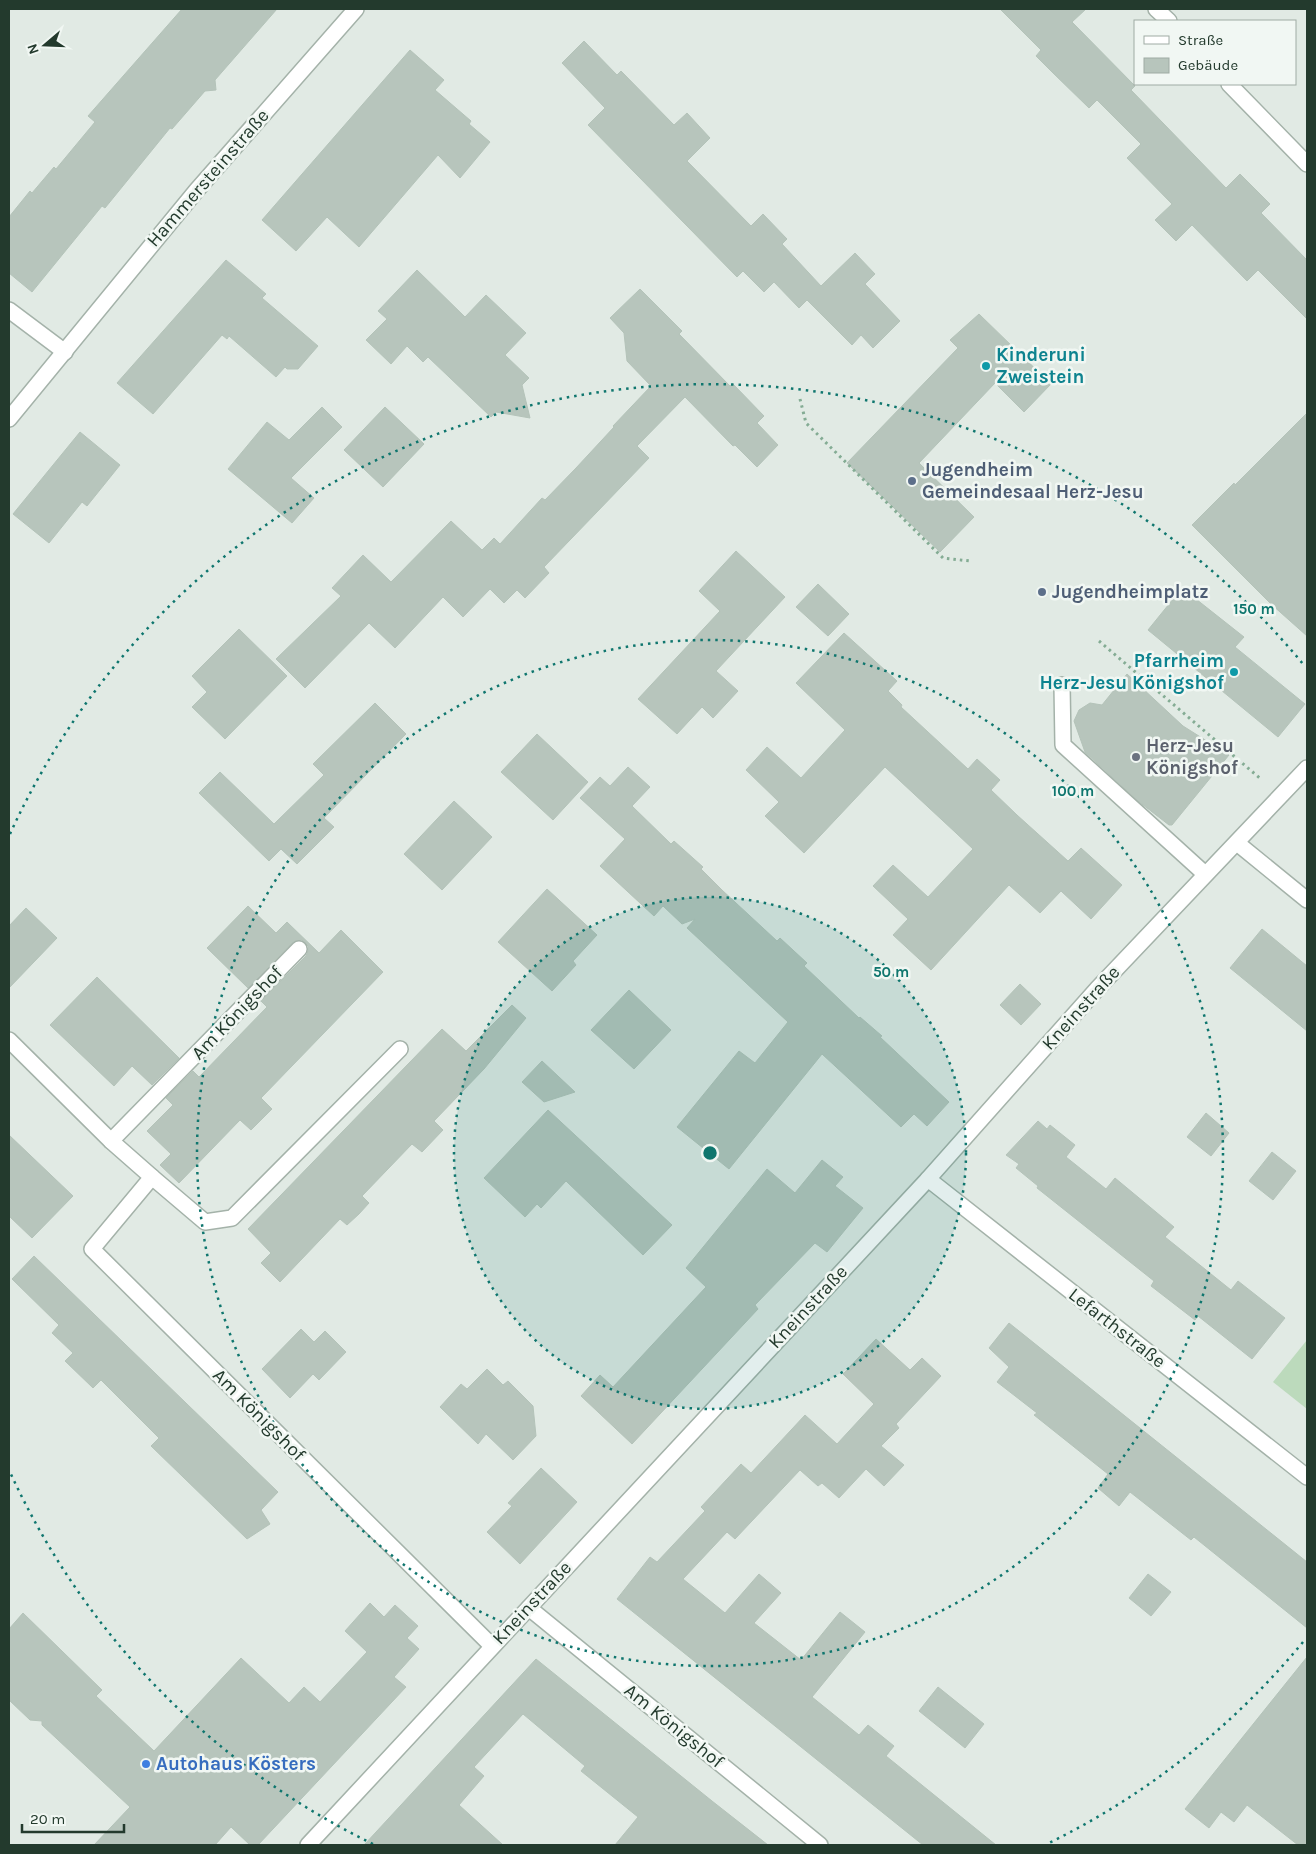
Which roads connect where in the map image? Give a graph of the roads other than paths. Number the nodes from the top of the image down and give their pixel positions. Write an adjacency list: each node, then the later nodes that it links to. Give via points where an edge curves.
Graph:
1 (356, 9): 7 (street, Hammersteinstraße, via 196,191)
2 (1156, 9): 3 (street)
3 (1167, 20)
4 (1231, 85): 5 (street)
5 (1307, 164)
6 (9, 310): 7 (street)
7 (65, 352): 8 (street, Hammersteinstraße)
8 (9, 419)
9 (1062, 685): 12 (street, via 1063,745)
10 (1307, 768): 11 (street, Kneinstraße)
11 (1237, 843): 12 (street, Kneinstraße); 13 (street)
12 (1205, 874): 19 (street, Kneinstraße, via 1097,989)
13 (1307, 900)
14 (299, 949): 17 (street, Am Königshof)
15 (9, 1040): 17 (street)
16 (400, 1049): 18 (street, via 232,1218 205,1222)
17 (111, 1141): 18 (street)
18 (152, 1177): 22 (street, Am Königshof, via 92,1249)
19 (928, 1179): 20 (street, Lefarthstraße); 21 (street, Kneinstraße)
20 (1307, 1477)
21 (529, 1608): 22 (street, Kneinstraße); 24 (street, Am Königshof)
22 (492, 1646): 23 (street, Kneinstraße)
23 (308, 1845)
24 (820, 1845)

